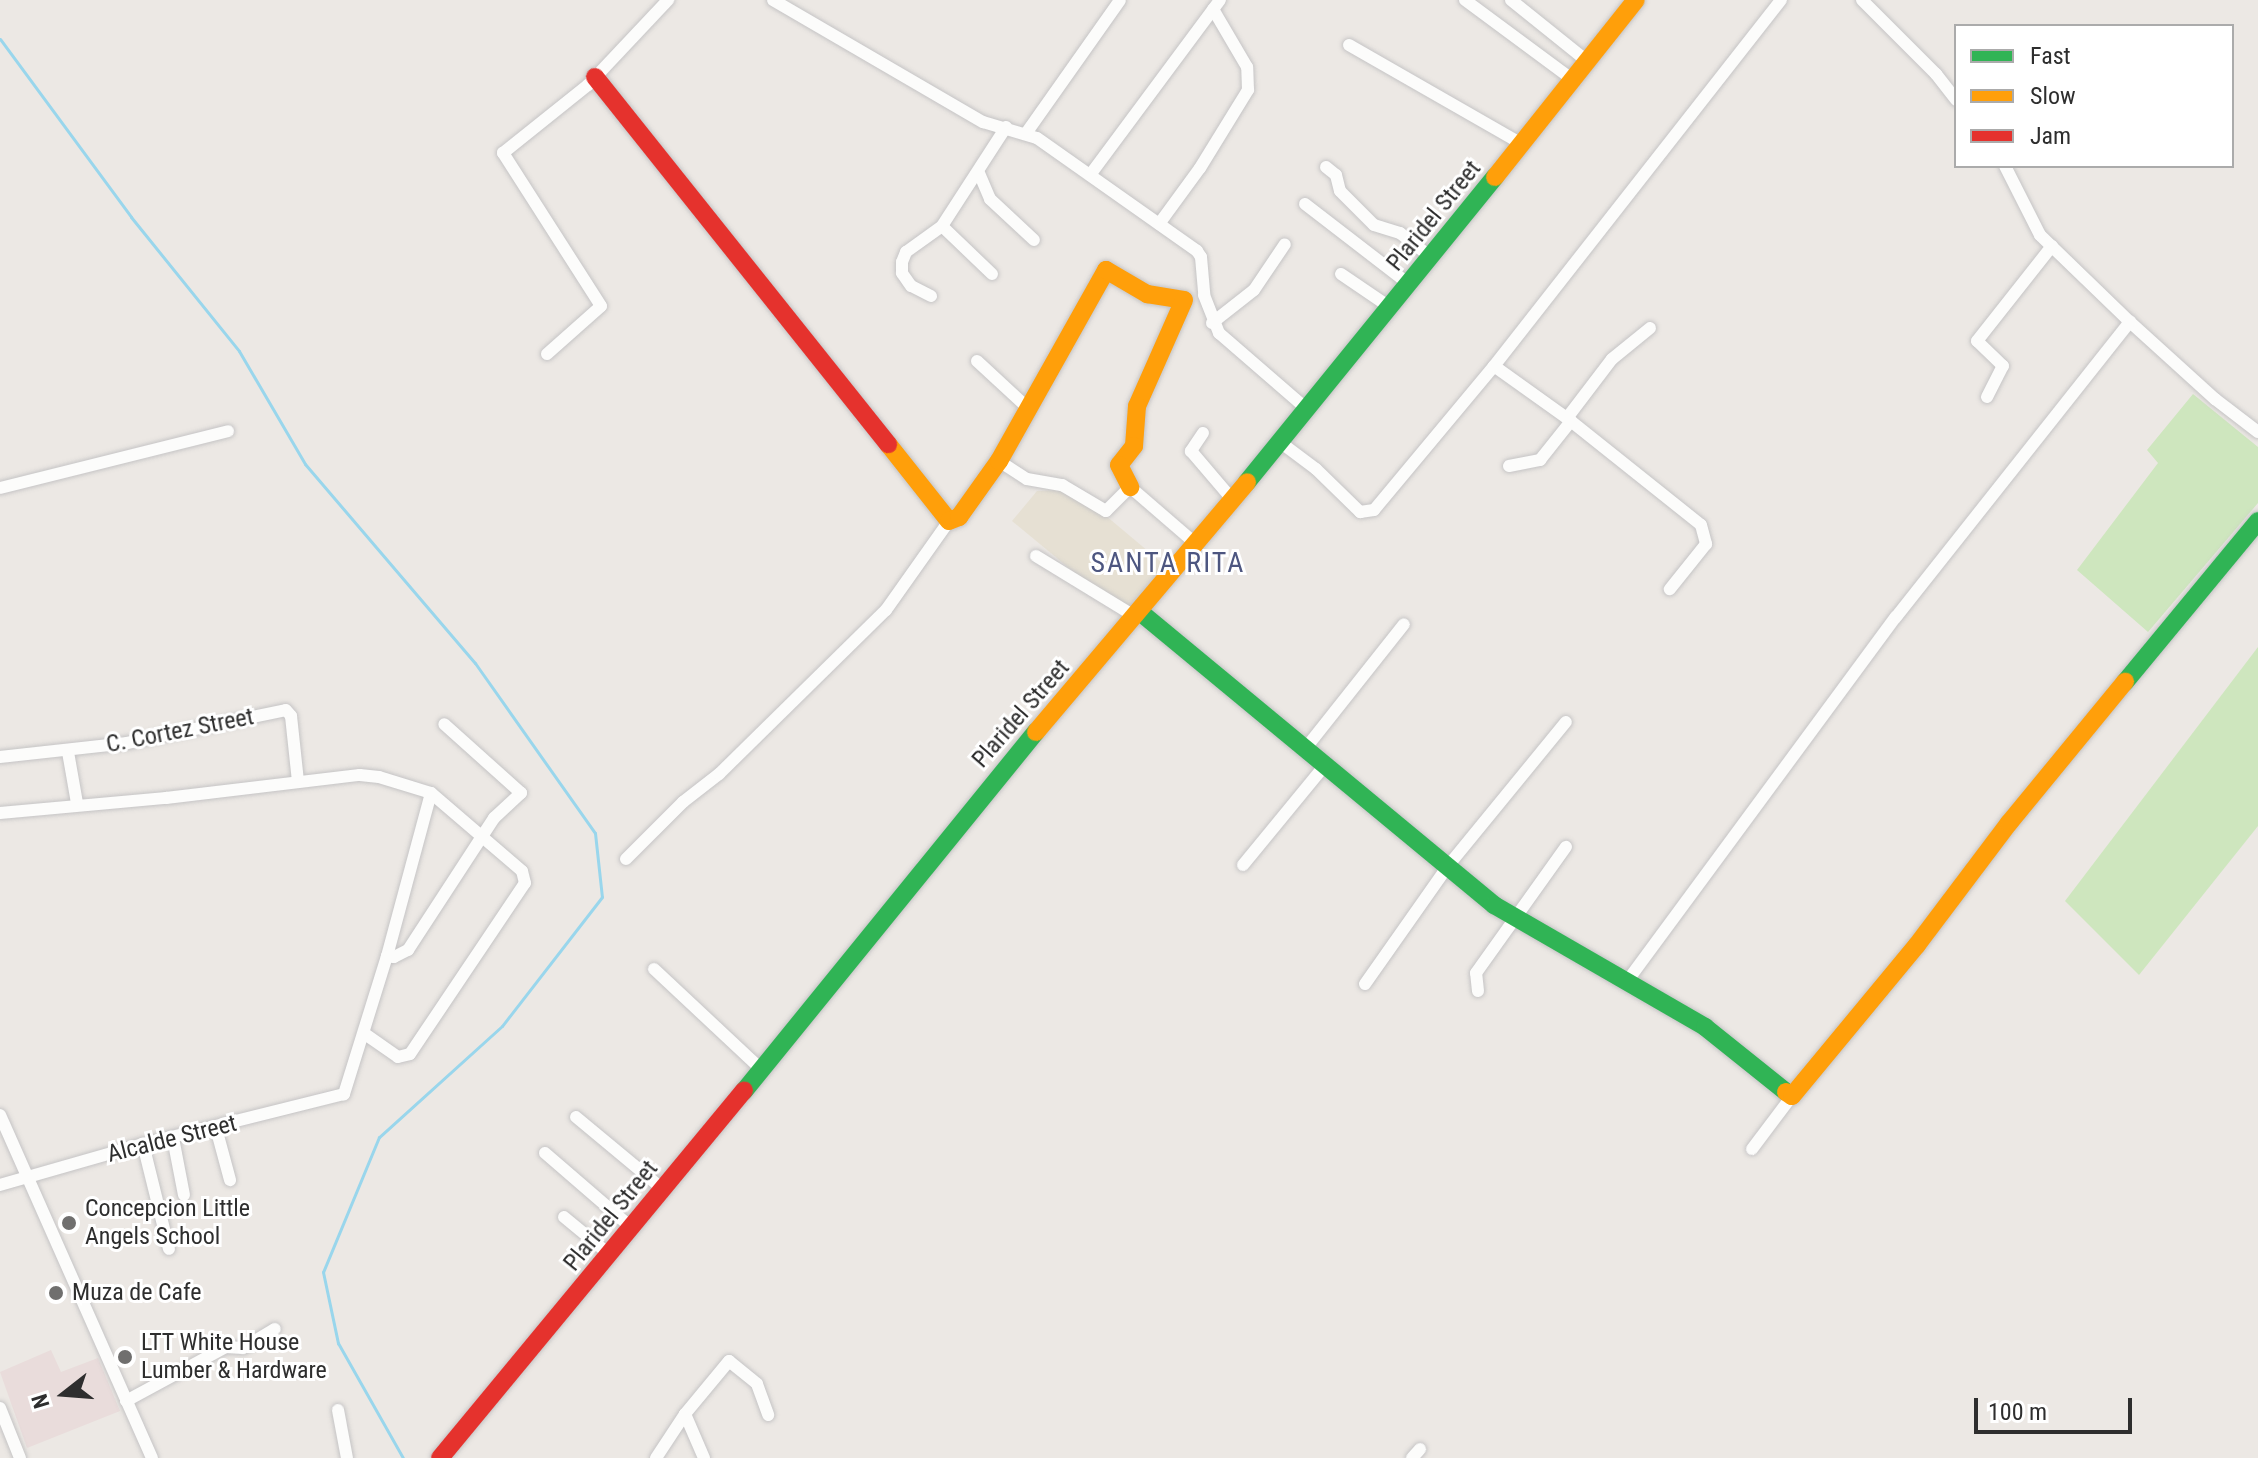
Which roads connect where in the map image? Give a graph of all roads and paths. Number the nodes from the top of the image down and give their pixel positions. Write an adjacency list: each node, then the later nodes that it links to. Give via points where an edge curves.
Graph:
1 (668, 0): 12 (street)
2 (773, 0): 15 (street, via 983,122)
3 (1120, 0): 16 (street)
4 (1465, 0): 13 (street)
5 (1511, 0): 11 (street)
6 (1636, 0): 11 (street, Plaridel Street)
7 (1781, 0): 41 (street)
8 (1862, 0): 14 (street)
9 (1217, 4): 21 (street); 23 (street, via 1247,67 1248,90)
10 (1349, 45): 17 (street)
11 (1588, 62): 13 (street, Plaridel Street)
12 (595, 77): 39 (street, via 503,153 600,301 600,311); 55 (street)
13 (1573, 80): 17 (street, Plaridel Street)
14 (1954, 97)
15 (1006, 127): 16 (street); 20 (street)
16 (1027, 132): 21 (street)
17 (1522, 144): 28 (street, Plaridel Street)
18 (1326, 167): 28 (street, via 1336,175 1340,191 1374,225 1400,233)
19 (2006, 168): 27 (street, via 2030,218)
20 (979, 173): 24 (street); 25 (street, via 990,199)
21 (1090, 175): 23 (street)
22 (1305, 204): 31 (street)
23 (1159, 224): 32 (street, via 1200,253)
24 (942, 226): 29 (street); 33 (street, via 906,252 902,262 911,286)
25 (1034, 240)
26 (1285, 244): 37 (street, via 1254,290)
27 (2052, 246): 36 (street); 42 (street, via 1977,341 2003,366)
28 (1431, 257): 31 (street, Plaridel Street)
29 (992, 274)
30 (1341, 274): 35 (street)
31 (1410, 285): 35 (street, Plaridel Street)
32 (1204, 295): 34 (street); 37 (street)
33 (931, 296)
34 (1184, 300): 43 (street, via 1147,294 1106,270); 52 (street, via 1137,406 1134,446 1119,465)
35 (1391, 308): 44 (street, Plaridel Street)
36 (2130, 322): 47 (street); 80 (street, via 1878,640)
37 (1212, 323): 44 (street, via 1227,342)
38 (1650, 328): 45 (street, via 1612,359)
39 (547, 354)
40 (977, 361): 43 (street)
41 (1494, 366): 45 (street); 49 (street, via 1368,513 1360,512)
42 (1987, 397)
43 (1028, 408): 50 (street)
44 (1308, 410): 49 (street, Plaridel Street)
45 (1569, 419): 51 (street, via 1540,460); 59 (street, via 1701,525 1706,544)
46 (228, 431): 53 (street)
47 (2258, 432)
48 (1203, 433): 54 (street, via 1191,451)
49 (1280, 442): 54 (street, Plaridel Street)
50 (999, 461): 52 (street, via 1027,479 1062,485 1106,511); 55 (street, via 959,517)
51 (1509, 466)
52 (1130, 487): 57 (street)
53 (0, 488)
54 (1231, 498): 57 (street, Plaridel Street)
55 (949, 521): 74 (street, via 886,610)
56 (2258, 521): 85 (street)
57 (1196, 544): 60 (street, Plaridel Street)
58 (1036, 556): 60 (street)
59 (1670, 589)
60 (1136, 617): 64 (street); 84 (street, Plaridel Street, via 1002,772)
61 (1404, 624): 64 (street)
62 (1566, 722): 76 (street)
63 (444, 724): 72 (street, via 521,793)
64 (1305, 749): 67 (street)
65 (68, 752): 66 (street, C. Cortez Street); 68 (street, C. Cortez Street, via 286,710); 70 (street)
66 (0, 757)
67 (1325, 765): 75 (street); 76 (street)
68 (298, 781): 69 (street, via 369,775); 70 (street)
69 (431, 793): 72 (street); 78 (street)
70 (77, 803): 71 (street)
71 (0, 813)
72 (481, 837): 78 (street, via 408,950); 83 (street, via 522,871 525,883 410,1054 398,1057)
73 (1566, 847): 77 (street)
74 (626, 859)
75 (1243, 865)
76 (1448, 866): 77 (street); 81 (street)
77 (1514, 916): 80 (street); 82 (street, via 1476,973)
78 (387, 956): 83 (street)
79 (654, 969): 84 (street)
80 (1628, 980): 85 (street, via 1705,1027)
81 (1365, 984)
82 (1478, 991)
83 (365, 1034): 88 (street, Alcalde Street, via 344,1094)
84 (761, 1069): 96 (street, Plaridel Street)
85 (1792, 1096): 91 (street)
86 (0, 1115): 93 (street)
87 (576, 1117): 96 (street)
88 (216, 1128): 89 (street, Alcalde Street); 94 (street)
89 (173, 1138): 90 (street, Alcalde Street); 97 (street)
90 (143, 1144): 93 (street, Alcalde Street); 100 (street)
91 (1752, 1149)
92 (545, 1153): 99 (street)
93 (26, 1179): 95 (street, Alcalde Street); 103 (street)
94 (230, 1180)
95 (0, 1185)
96 (664, 1190): 99 (street, Plaridel Street)
97 (184, 1195)
98 (564, 1217): 101 (street)
99 (632, 1228): 101 (street, Plaridel Street)
100 (169, 1249)
101 (610, 1255): 111 (street, Plaridel Street)
102 (275, 1329): 103 (street, via 243,1348 226,1347)
103 (126, 1401): 109 (street)
104 (0, 1408): 108 (street)
105 (338, 1410): 110 (street)
106 (685, 1414): 107 (street, via 729,1361 757,1384); 112 (street); 113 (street)
107 (768, 1415)
108 (20, 1458)
109 (152, 1458)
110 (347, 1458)
111 (440, 1458)
112 (656, 1458)
113 (704, 1458)

